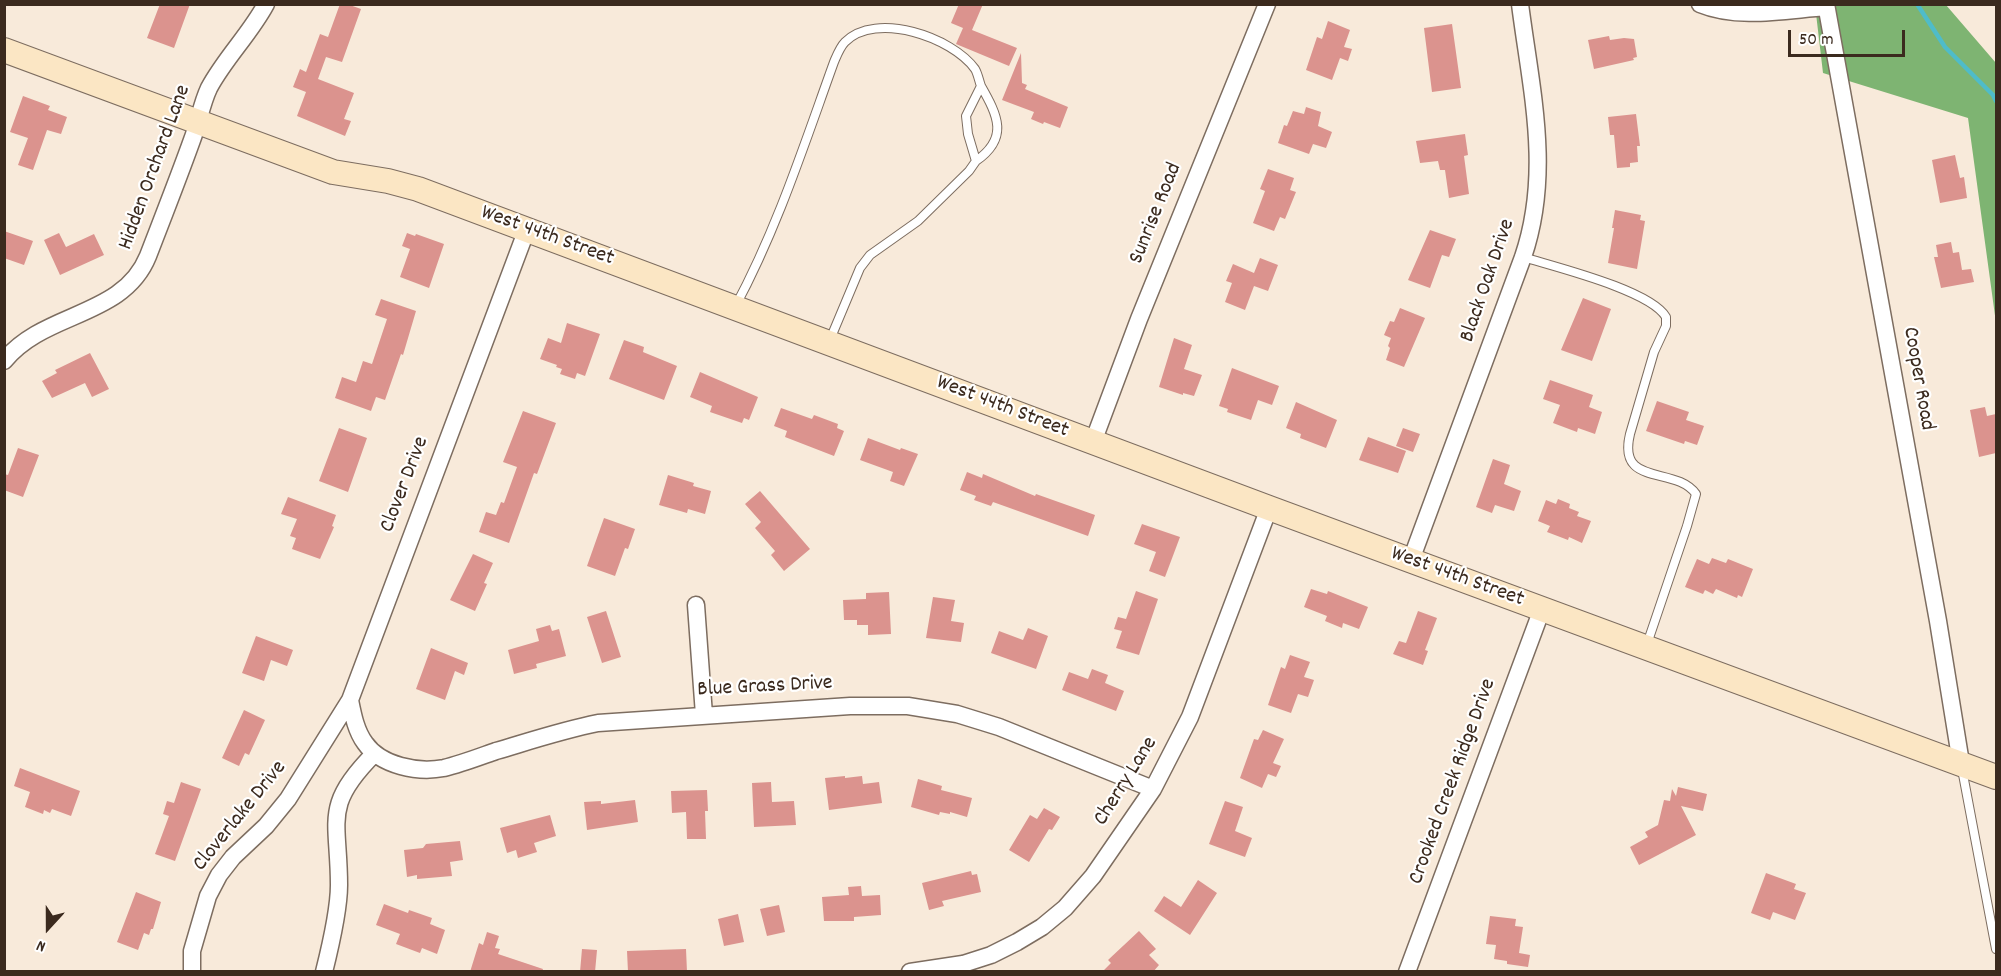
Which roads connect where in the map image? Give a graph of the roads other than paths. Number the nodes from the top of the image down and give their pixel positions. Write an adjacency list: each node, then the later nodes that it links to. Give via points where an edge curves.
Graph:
1 (266, 4): 8 (street, Hidden Orchard Lane, via 213,80)
2 (1268, 4): 15 (street, Sunrise Road, via 1138,319)
3 (1520, 4): 11 (street, Black Oak Drive, via 1539,165 1536,208)
4 (1700, 4): 5 (street, via 1728,12 1757,13)
5 (1826, 6): 24 (street, Cooper Road)
6 (4, 50): 8 (street, West 44th Street)
7 (981, 86): 9 (lane, via 966,116); 9 (lane, via 999,124 997,137); 12 (lane, via 975,69 951,47 924,34 871,28 844,43 779,213)
8 (198, 121): 10 (street, West 44th Street, via 333,172 408,186); 14 (street, Hidden Orchard Lane, via 148,256 136,278 107,301 36,333)
9 (976, 161): 13 (lane, via 918,221 870,255 860,268)
10 (527, 229): 12 (street, West 44th Street); 21 (street, Clover Drive)
11 (1523, 256): 17 (street, Black Oak Drive); 20 (lane, via 1626,290 1656,306 1666,317 1630,434 1629,457 1641,471 1685,483 1696,494)
12 (735, 307): 13 (street, West 44th Street)
13 (829, 342): 15 (street, West 44th Street)
14 (8, 352)
15 (1093, 442): 16 (street, West 44th Street)
16 (1269, 508): 17 (street, West 44th Street); 26 (street, Cherry Lane, via 1198,697)
17 (1411, 560): 19 (street, West 44th Street)
18 (696, 605): 22 (street)
19 (1542, 609): 20 (street, West 44th Street); 31 (street, Crooked Creek Ridge Drive)
20 (1645, 647): 24 (street, West 44th Street)
21 (350, 700): 23 (street, via 362,738); 28 (street, Cloverlake Drive, via 288,799 219,875 208,896 192,951)
22 (704, 715): 23 (street, Blue Grass Drive, via 578,727 442,768 408,768); 26 (street, Blue Grass Drive, via 879,705 936,710 999,727)
23 (374, 754): 29 (street, via 346,787 337,807 338,892)
24 (1961, 763): 25 (street, West 44th Street); 27 (lane)
25 (1996, 777)
26 (1153, 789): 30 (street, Cherry Lane, via 1084,887 1042,927 978,959)
27 (1996, 949)
28 (192, 972)
29 (324, 972)
30 (910, 972)
31 (1407, 972)

